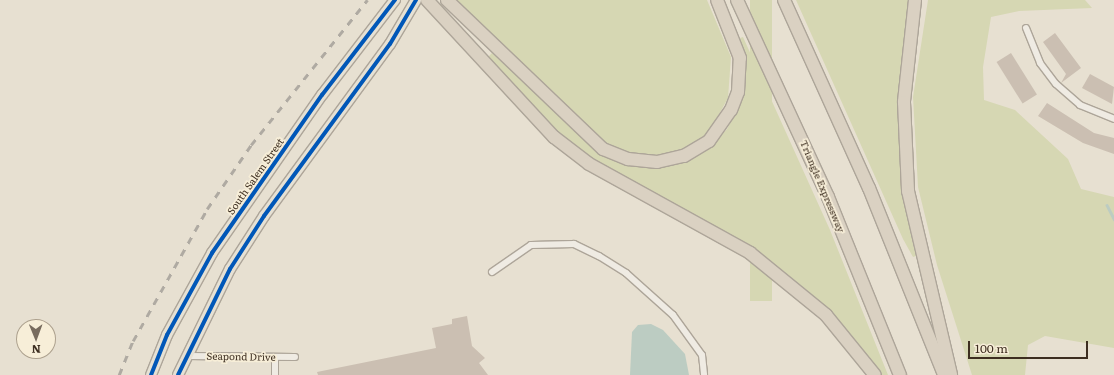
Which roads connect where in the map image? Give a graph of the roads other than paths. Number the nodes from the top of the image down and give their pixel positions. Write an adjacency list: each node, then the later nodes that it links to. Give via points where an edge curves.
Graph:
1 (396, 0): 15 (main road, South Salem Street, via 317,102 216,246 168,335)
2 (416, 0): 12 (main road, via 390,44 264,216 230,269)
3 (427, 0): 19 (highway, via 554,137 595,168 750,253 826,315)
4 (447, 0): 5 (highway, via 603,148 628,159 657,162 684,156 710,141 731,110 738,92 740,58)
5 (717, 0)
6 (737, 0): 20 (highway, Triangle Expressway, via 828,197)
7 (784, 0): 21 (highway, via 866,181)
8 (914, 0): 22 (highway, via 904,102 907,184 920,255 946,342)
9 (1026, 28): 10 (street, via 1040,63 1056,84 1080,105)
10 (1114, 119)
11 (492, 272): 18 (street, via 531,245 574,244 599,256 626,273 673,315 702,355)
12 (187, 356): 13 (street, Seapond Drive); 16 (main road)
13 (275, 357): 14 (street, Seapond Drive); 17 (street)
14 (295, 357)
15 (151, 375)
16 (178, 375)
17 (275, 375)
18 (704, 375)
19 (875, 375)
20 (900, 375)
21 (944, 375)
22 (952, 375)

